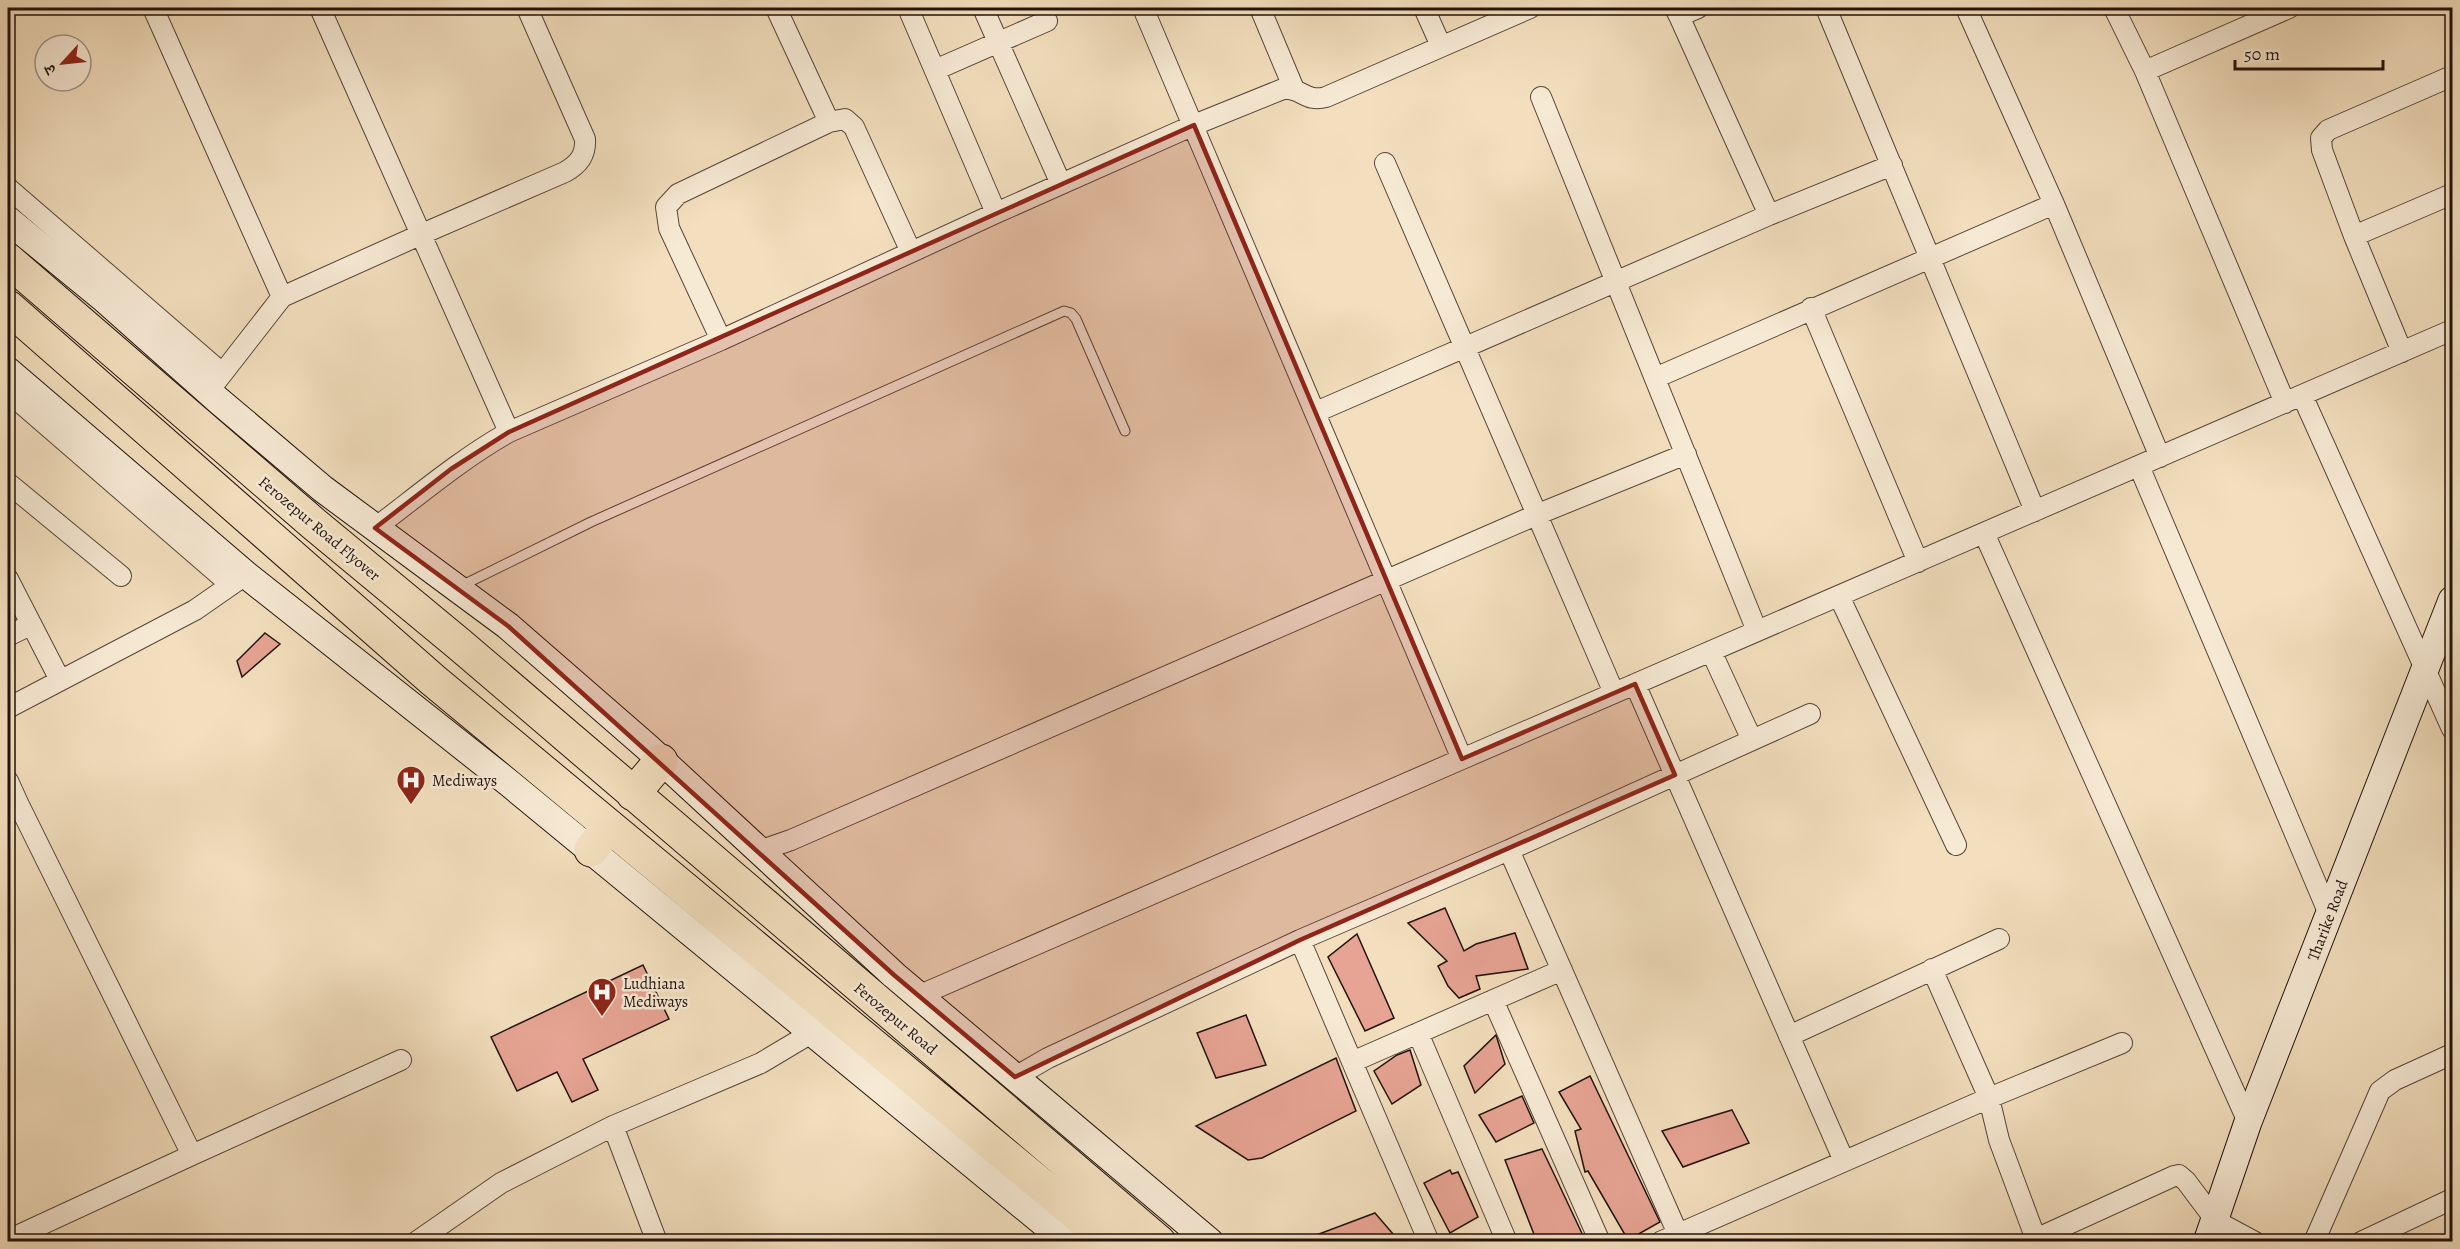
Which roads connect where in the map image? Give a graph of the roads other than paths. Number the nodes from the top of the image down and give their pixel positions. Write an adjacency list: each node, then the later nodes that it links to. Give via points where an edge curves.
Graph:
1 (153, 8): 42 (street)
2 (320, 8): 36 (street)
3 (527, 8): 36 (street, via 585,138 581,160 566,172)
4 (776, 8): 25 (street)
5 (908, 8): 20 (street)
6 (984, 8): 18 (street)
7 (1143, 8): 26 (street)
8 (1260, 8): 23 (street)
9 (1424, 8): 19 (street)
10 (1530, 8): 19 (street)
11 (1698, 8): 16 (street)
12 (1826, 8): 28 (street)
13 (1966, 8): 32 (street)
14 (2114, 8): 21 (street)
15 (2289, 8): 21 (street)
16 (1677, 12): 34 (street)
17 (1047, 21): 18 (street)
18 (999, 43): 20 (street); 29 (street)
19 (1441, 46): 23 (street, via 1316,100)
20 (935, 70): 33 (street)
21 (2145, 71): 53 (street)
22 (2452, 76): 37 (street, via 2328,130 2321,138)
23 (1294, 89): 26 (street, via 1270,93)
24 (1541, 97): 41 (street)
25 (829, 122): 38 (street, via 845,119 854,127); 46 (street, via 678,194 666,207 669,228)
26 (1194, 125): 29 (street); 54 (street)
27 (1385, 163): 47 (street)
28 (1892, 165): 34 (street); 39 (street)
29 (1061, 184): 33 (street)
30 (8, 188): 51 (street)
31 (2452, 194): 37 (street)
32 (2054, 204): 39 (street); 58 (street)
33 (996, 213): 38 (street)
34 (1769, 215): 41 (street)
35 (8, 220): 51 (main road)
36 (422, 234): 42 (street); 56 (street)
37 (2354, 236): 48 (street)
38 (911, 252): 46 (street)
39 (1929, 256): 44 (street); 61 (street)
40 (8, 261): 89 (highway, Ferozepur Road Flyover)
41 (1616, 282): 47 (street); 50 (street)
42 (282, 297): 51 (street)
43 (8, 307): 91 (highway, via 433,680)
44 (1811, 308): 50 (street); 65 (street)
45 (2452, 330): 48 (street)
46 (721, 340): 56 (street)
47 (1464, 348): 54 (street); 62 (street)
48 (2402, 352): 53 (street)
49 (8, 370): 68 (main road)
50 (1655, 378): 57 (street)
51 (215, 383): 63 (main road, via 323,489)
52 (8, 392): 68 (street)
53 (2293, 399): 58 (street); 77 (street)
54 (1316, 412): 69 (street)
55 (1125, 431): 70 (lane, via 1076,320 1064,311 591,522)
56 (509, 432): 63 (street, via 483,446)
57 (1686, 454): 62 (street); 74 (street)
58 (2160, 457): 59 (street)
59 (2139, 466): 61 (street); 95 (street)
60 (8, 483): 66 (street)
61 (2035, 511): 64 (street)
62 (1536, 515): 69 (street); 80 (street)
63 (375, 528): 70 (main road)
64 (1984, 533): 65 (street); 111 (street)
65 (1918, 562): 71 (street)
66 (121, 576)
67 (8, 579): 73 (street)
68 (238, 580): 78 (street, via 195,610); 91 (main road)
69 (1388, 580): 85 (street); 94 (street)
70 (457, 588): 86 (main road, via 508,626)
71 (1839, 596): 74 (street); 92 (street)
72 (2452, 600): 77 (main road, Tharike Road)
73 (30, 625): 75 (street); 78 (street)
74 (1757, 631): 76 (street)
75 (8, 636)
76 (1711, 651): 79 (street); 84 (street)
77 (2425, 668): 83 (street); 95 (main road, Tharike Road)
78 (60, 680): 81 (street)
79 (1635, 684): 80 (street); 87 (street)
80 (1614, 693): 85 (street)
81 (8, 708)
82 (1810, 714): 84 (street)
83 (2452, 729)
84 (1752, 740): 87 (street)
85 (1462, 759): 100 (street)
86 (661, 761): 89 (highway); 94 (main road)
87 (1675, 775): 93 (street); 104 (street)
88 (8, 782): 90 (street)
89 (633, 794): 124 (highway, Ferozepur Road)
90 (13, 806): 113 (street)
91 (600, 838): 102 (main road); 123 (highway, Ferozepur Road)
92 (1956, 845)
93 (1509, 850): 97 (street); 99 (street)
94 (759, 851): 100 (main road)
95 (2329, 914): 111 (main road, Tharike Road)
96 (1999, 939): 98 (street)
97 (1300, 940): 108 (street); 109 (street)
98 (1932, 969): 104 (street); 110 (street)
99 (1562, 970): 101 (street); 118 (street)
100 (918, 996): 109 (main road)
101 (1493, 1000): 103 (street); 128 (street)
102 (813, 1032): 112 (street, via 761,1063); 122 (main road)
103 (1419, 1033): 108 (street); 127 (street)
104 (1789, 1036): 114 (street)
105 (2122, 1043): 110 (street)
106 (2452, 1054): 130 (street, via 2395,1080 2376,1096)
107 (401, 1060): 113 (street)
108 (1353, 1062): 126 (street)
109 (1015, 1077): 125 (main road)
110 (1989, 1098): 114 (street); 119 (street, via 1999,1140)
111 (2248, 1122): 116 (main road, Tharike Road)
112 (613, 1126): 120 (street, via 501,1183); 121 (street)
113 (192, 1155): 117 (street)
114 (1844, 1161): 118 (street)
115 (2452, 1199): 131 (street)
116 (2211, 1231): 119 (street, via 2179,1175); 129 (street)
117 (8, 1238)
118 (1669, 1238)
119 (2034, 1240)
120 (416, 1242)
121 (657, 1242)
122 (1067, 1242)
123 (1110, 1242)
124 (1159, 1242)
125 (1210, 1242)
126 (1429, 1242)
127 (1507, 1242)
128 (1600, 1242)
129 (2255, 1242)
130 (2314, 1242)
131 (2361, 1242)

